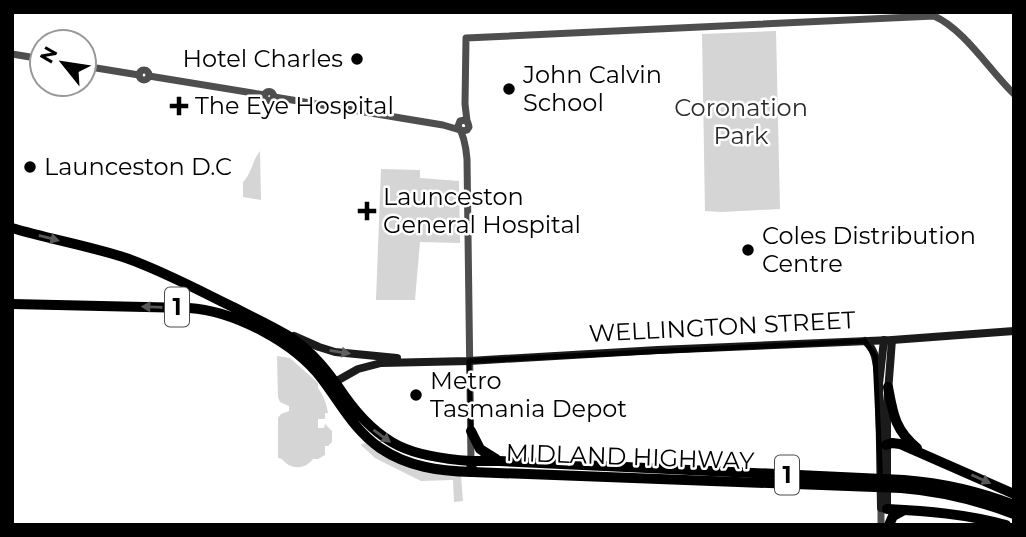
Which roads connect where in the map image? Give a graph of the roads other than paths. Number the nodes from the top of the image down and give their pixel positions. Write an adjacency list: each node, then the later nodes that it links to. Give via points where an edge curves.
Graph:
1 (98, 68): 3 (street, via 139,75 143,80 149,76)
2 (1014, 94): 3 (street, via 958,33 934,16 466,38)
3 (463, 125): 10 (street)
4 (12, 228): 6 (highway, WELLINGTON STREET / 1, one-way to 6, via 125,258)
5 (12, 304): 12 (highway, 1, one-way to 5, via 283,343 210,310)
6 (268, 324): 11 (main road, WELLINGTON STREET, one-way to 11, via 335,352); 13 (highway, WELLINGTON STREET / 1, via 306,349)
7 (1013, 332): 8 (main road, WELLINGTON STREET)
8 (888, 340): 9 (main road, WELLINGTON STREET); 14 (main road)
9 (865, 341): 10 (main road, WELLINGTON STREET); 14 (main road, via 874,352)
10 (469, 361): 11 (main road, WELLINGTON STREET); 15 (street)
11 (431, 362): 13 (main road, WELLINGTON STREET, via 372,364)
12 (321, 378): 13 (highway); 20 (highway, MIDLAND HIGHWAY / 1, via 368,439 399,459 440,470)
13 (335, 382): 20 (highway, MIDLAND HIGHWAY / 1, one-way to 20, via 364,421 394,444)
14 (882, 386): 16 (main road); 17 (highway, via 899,428); 18 (main road)
15 (471, 431): 19 (highway, via 480,449); 20 (street)
16 (886, 445): 17 (highway, via 900,444); 18 (main road)
17 (931, 457): 21 (highway, one-way to 21)
18 (884, 460): 22 (main road)
19 (499, 461): 20 (highway, MIDLAND HIGHWAY / 1); 23 (highway, MIDLAND HIGHWAY / 1, via 904,480 954,487)
20 (471, 466): 25 (highway, MIDLAND HIGHWAY / 1, via 901,488 975,500)
21 (1014, 494)
22 (883, 502): 24 (highway); 26 (street); 27 (street)
23 (1014, 505)
24 (906, 509): 27 (highway, via 895,514); 28 (highway)
25 (1014, 514)
26 (881, 525)
27 (888, 525)
28 (1006, 525)

